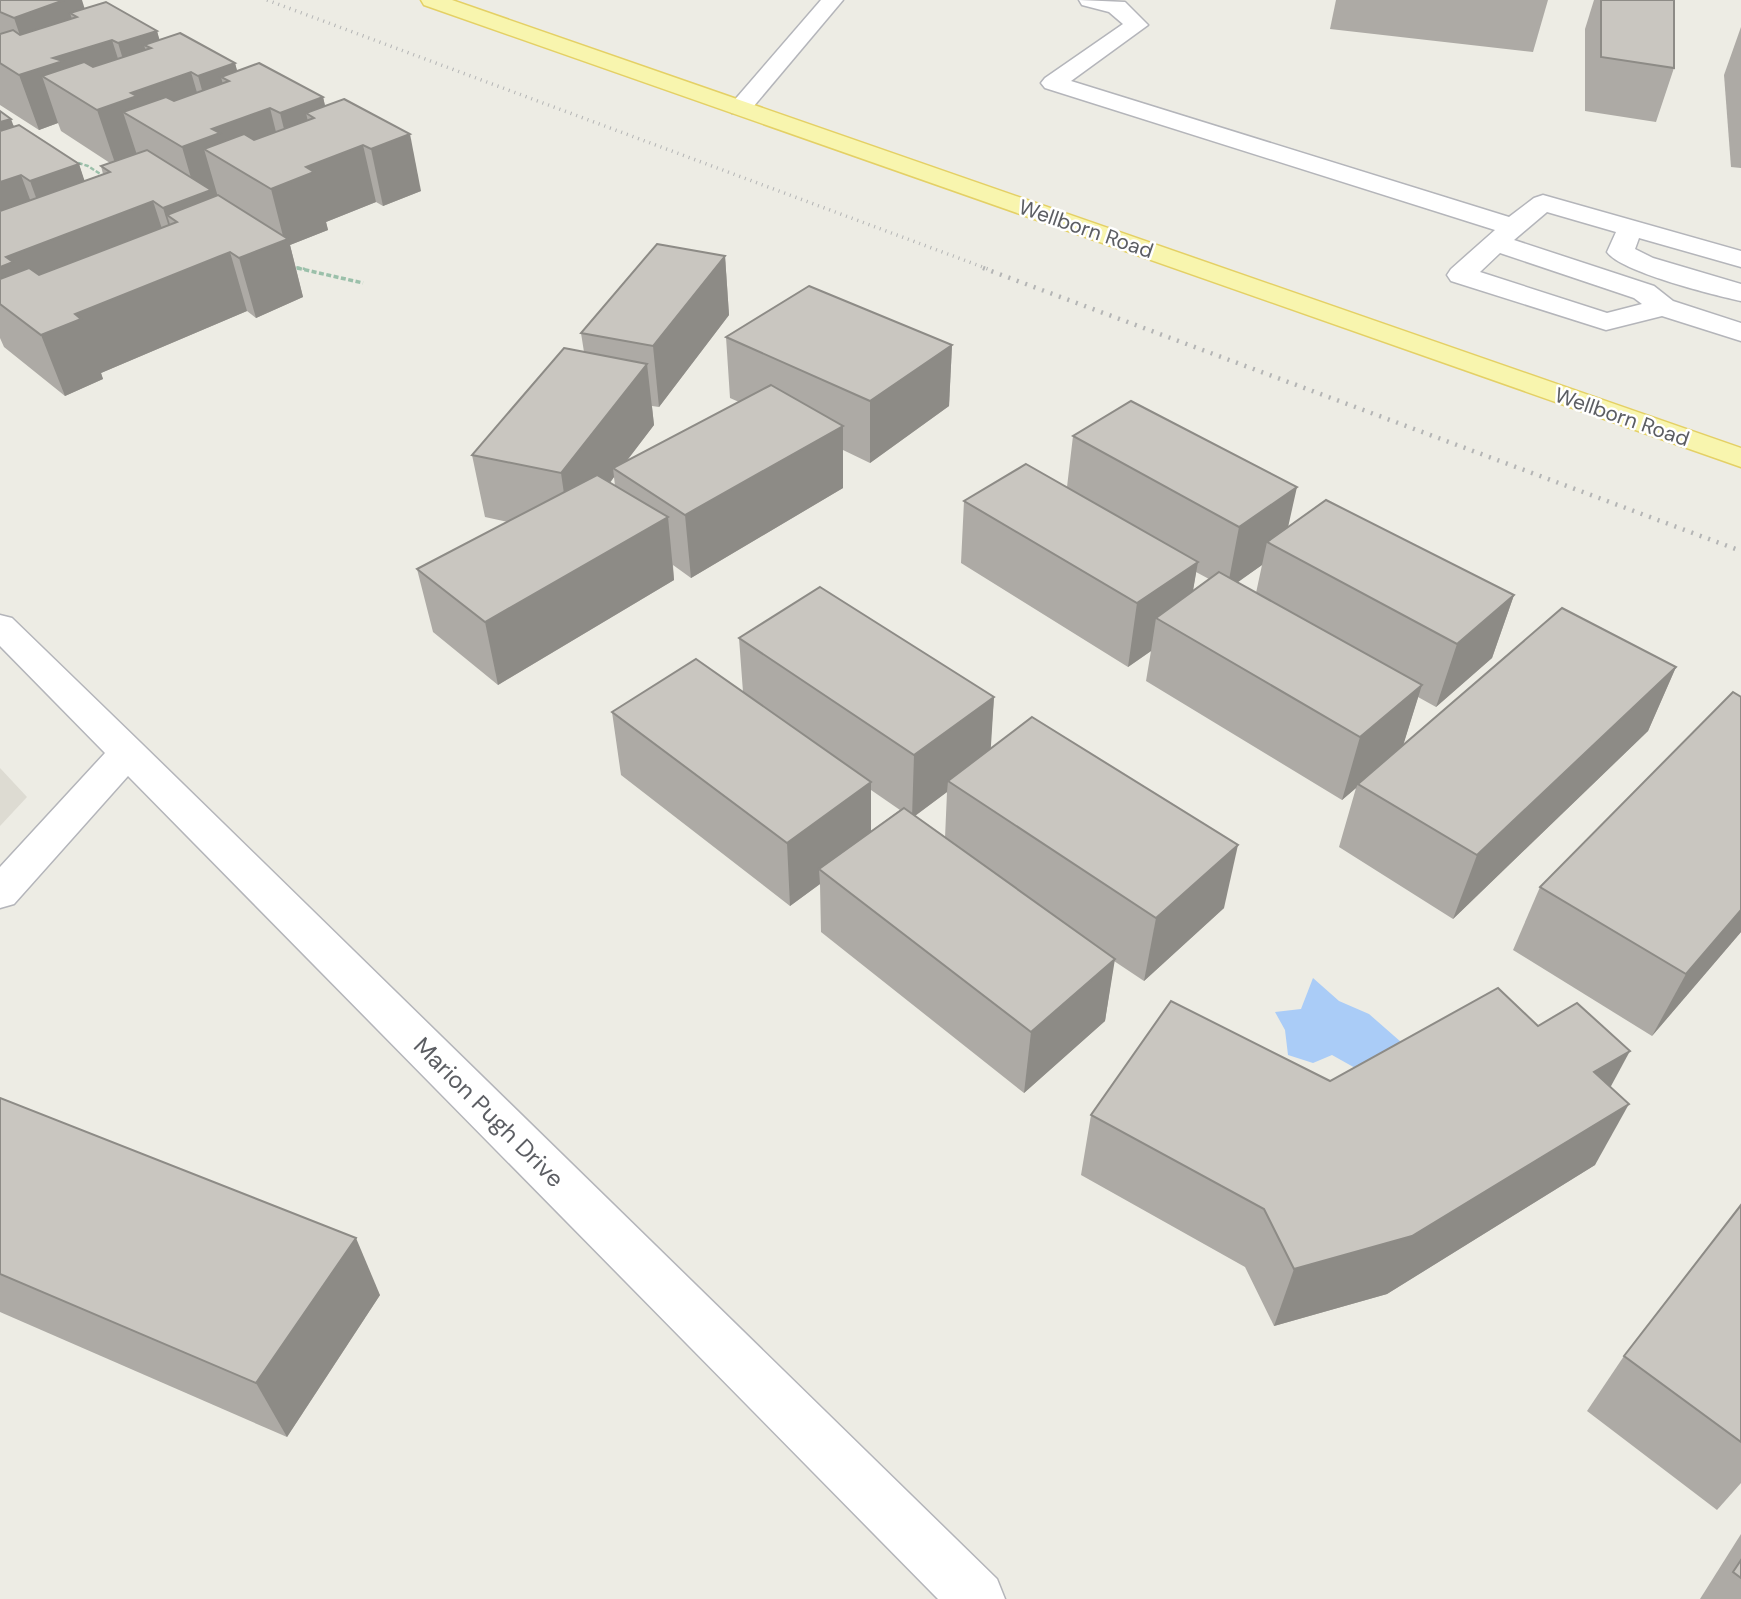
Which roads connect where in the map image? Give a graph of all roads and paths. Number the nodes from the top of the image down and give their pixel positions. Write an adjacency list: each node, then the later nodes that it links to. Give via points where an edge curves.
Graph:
1 (432, 0): 4 (main road, Wellborn Road)
2 (832, 0): 4 (street)
3 (1090, 0): 8 (street, via 1117,7 1137,24 1054,83)
4 (740, 108): 15 (main road, Wellborn Road)
5 (65, 159): 6 (path, via 88,166)
6 (113, 183)
7 (1631, 228): 8 (street, via 1543,203); 9 (street); 12 (street, via 1620,253)
8 (1504, 235): 13 (street, via 1644,292); 13 (street, via 1461,275 1606,322)
9 (1741, 260)
10 (289, 265): 11 (path)
11 (363, 284)
12 (1741, 293)
13 (1664, 307): 14 (street)
14 (1741, 332)
15 (1741, 458)
16 (0, 626): 17 (street, Marion Pugh Drive)
17 (128, 752): 18 (street); 19 (street, Marion Pugh Drive)
18 (0, 893)
19 (977, 1599)

